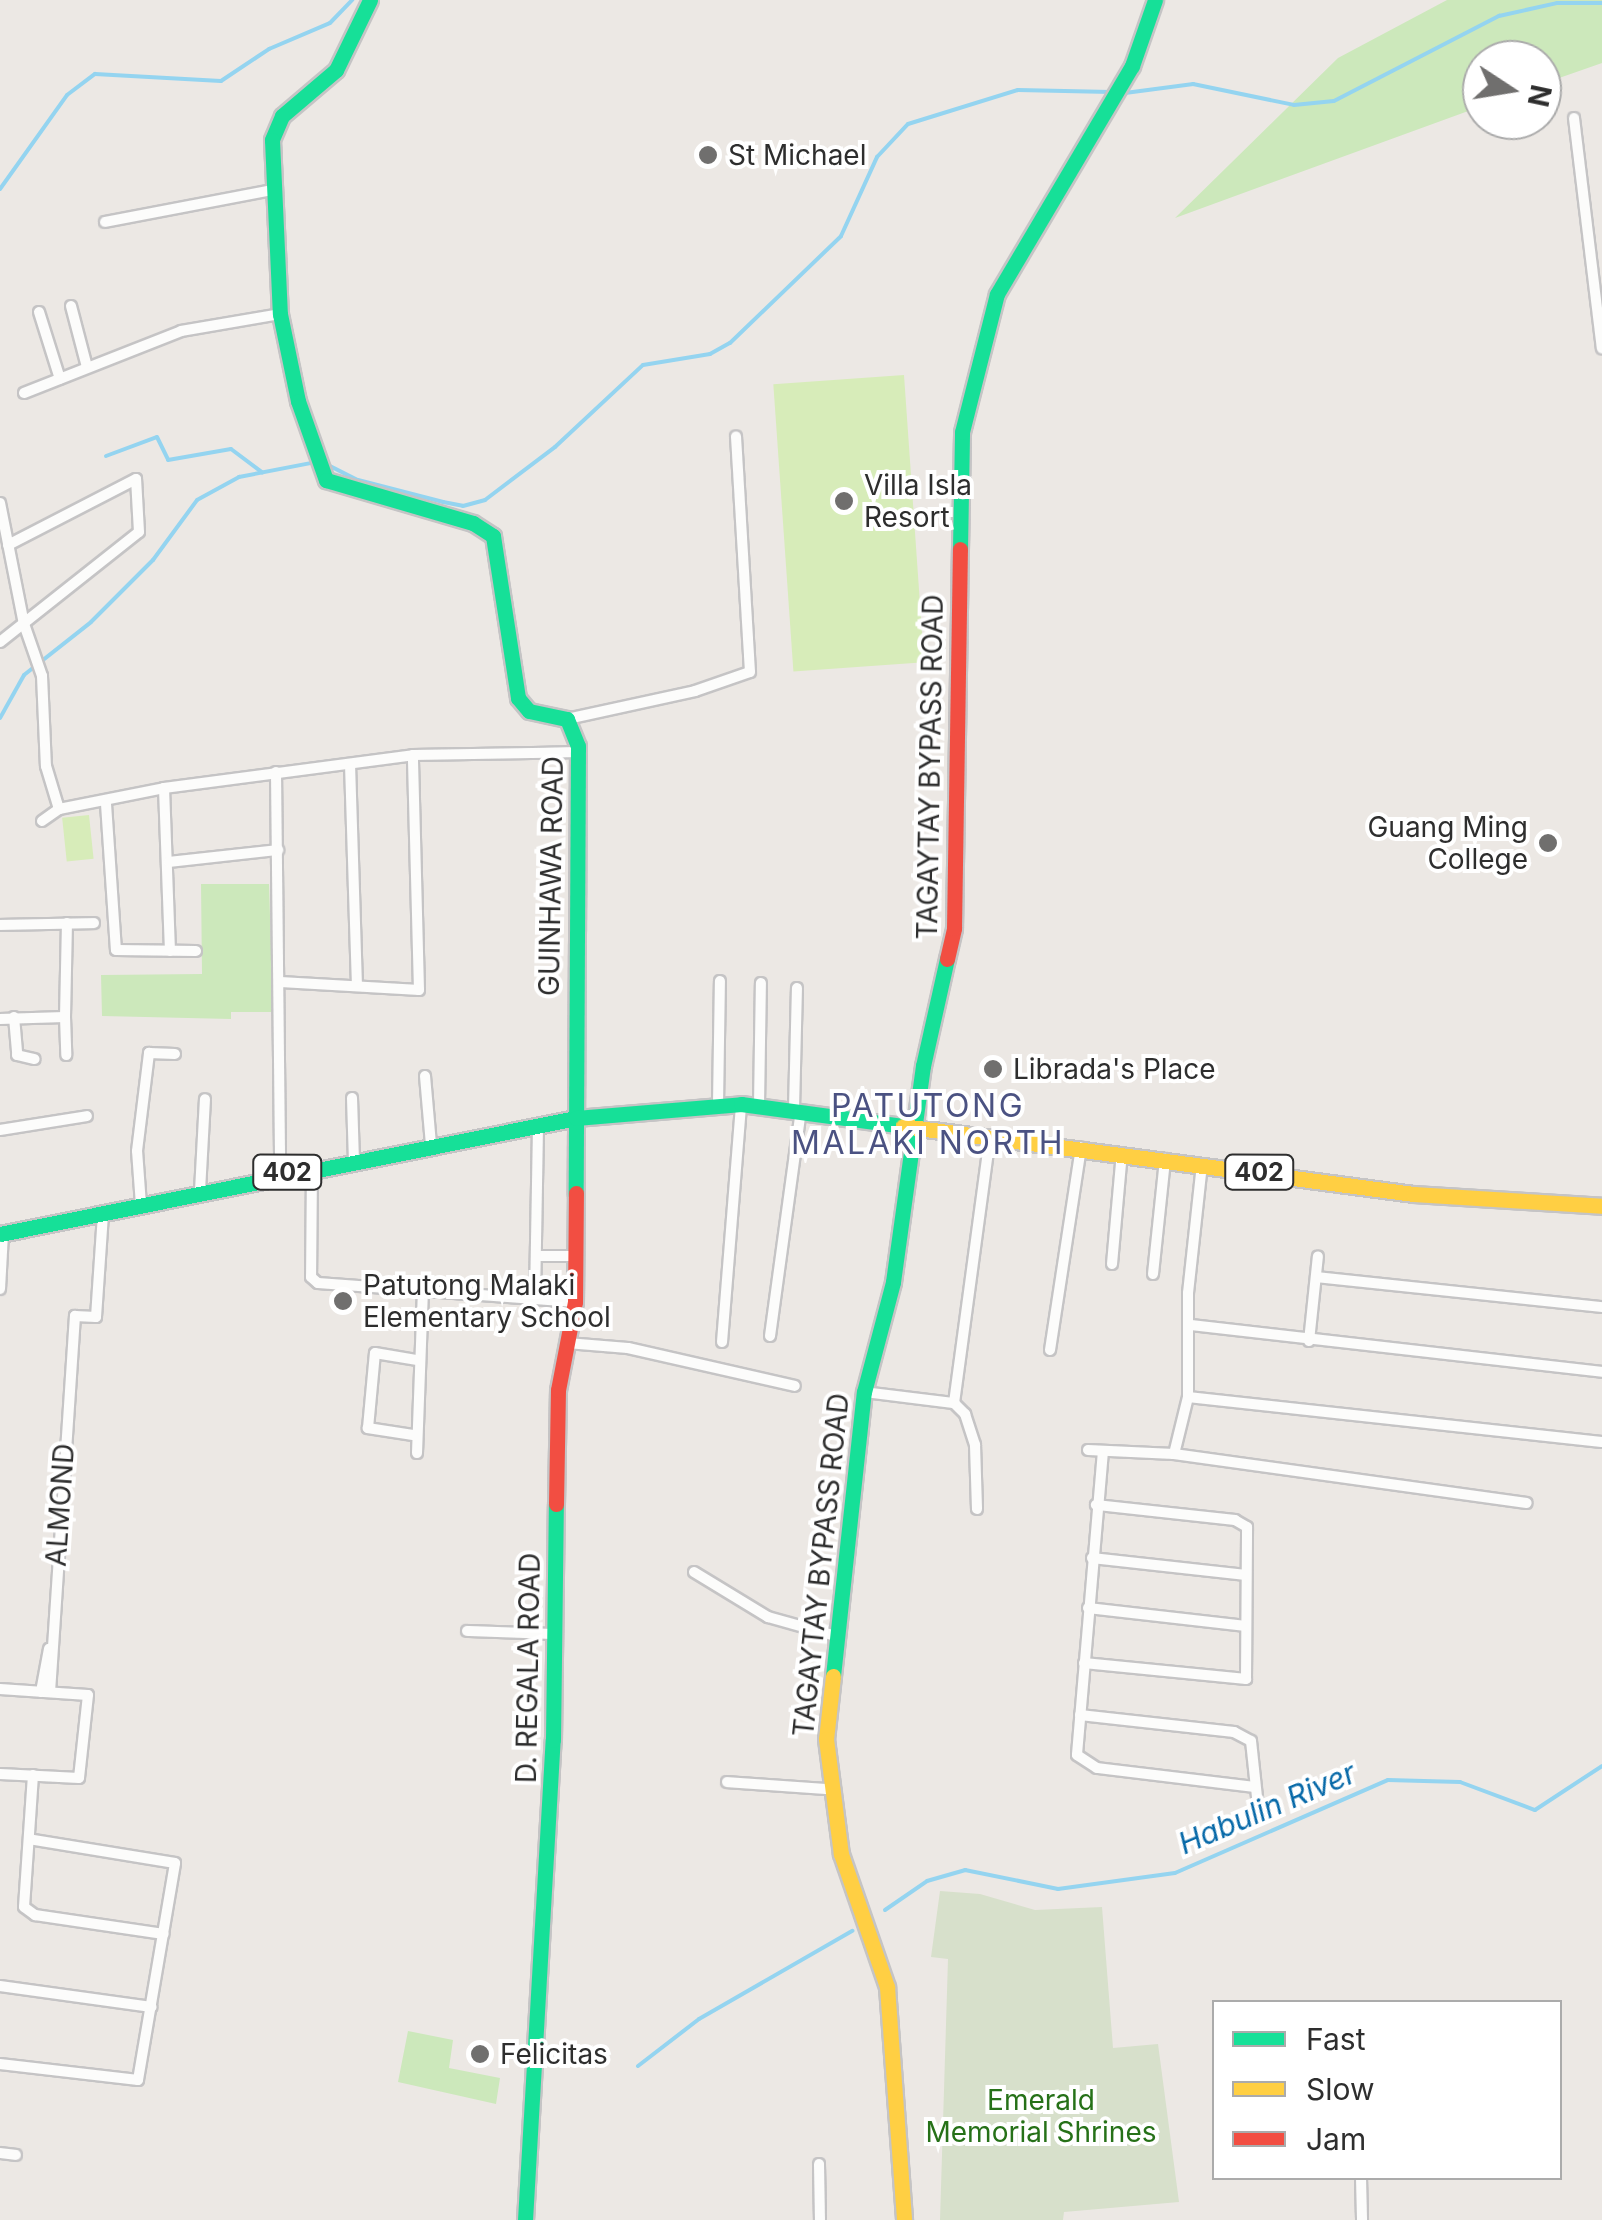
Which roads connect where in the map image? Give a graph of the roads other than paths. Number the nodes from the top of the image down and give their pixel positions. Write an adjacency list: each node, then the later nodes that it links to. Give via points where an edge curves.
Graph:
1 (370, 0): 4 (main road, GUINHAWA ROAD, via 336,70 276,128)
2 (1155, 0): 55 (main road, TAGAYTAY BYPASS ROAD, via 1132,66 1007,272 968,391 956,908)
3 (1574, 118): 9 (street)
4 (272, 190): 5 (street); 8 (main road, GUINHAWA ROAD)
5 (105, 222)
6 (71, 306): 10 (street)
7 (39, 312): 11 (street)
8 (280, 314): 10 (street, via 181,331); 18 (main road, GUINHAWA ROAD, via 320,470 342,488 486,528 498,549 518,698 530,711)
9 (1602, 348)
10 (87, 366): 11 (street)
11 (60, 379): 12 (street)
12 (24, 393)
13 (736, 436): 18 (street, via 750,672 695,692)
14 (0, 503): 15 (street)
15 (8, 545): 16 (street); 16 (street, via 136,479 138,532)
16 (24, 624): 17 (street); 25 (street, via 42,676 46,766)
17 (0, 642)
18 (568, 719): 19 (main road, GUINHAWA ROAD)
19 (578, 752): 20 (street); 53 (main road, GUINHAWA ROAD)
20 (413, 755): 21 (street); 37 (street, via 418,990)
21 (350, 764): 22 (street); 37 (street)
22 (276, 772): 23 (street); 27 (street)
23 (164, 788): 24 (street); 28 (street)
24 (106, 804): 25 (street); 32 (street, via 116,950)
25 (59, 809): 26 (street)
26 (42, 821)
27 (278, 850): 28 (street); 35 (street)
28 (169, 862): 32 (street)
29 (94, 923): 30 (street)
30 (67, 924): 31 (street); 39 (street)
31 (0, 925)
32 (170, 950): 33 (street)
33 (196, 951)
34 (720, 981): 48 (street)
35 (281, 982): 37 (street); 65 (street)
36 (761, 983): 50 (street)
37 (357, 986)
38 (797, 988): 51 (street)
39 (64, 1017): 40 (street); 43 (street)
40 (14, 1018): 41 (street); 44 (street, via 17,1055)
41 (0, 1019)
42 (175, 1054): 67 (street, via 149,1053 137,1150)
43 (66, 1055)
44 (35, 1059)
45 (426, 1076): 58 (street)
46 (352, 1098): 62 (street)
47 (205, 1099): 66 (street)
48 (718, 1104): 49 (main road, 402); 53 (main road, 402)
49 (741, 1104): 50 (main road, 402); 84 (street)
50 (759, 1106): 51 (main road, 402)
51 (798, 1110): 55 (main road, 402); 83 (street)
52 (87, 1116): 56 (street)
53 (576, 1118): 54 (main road, 402); 72 (main road, D. REGALA ROAD)
54 (538, 1124): 58 (main road, 402); 71 (street)
55 (916, 1124): 57 (main road, 402); 91 (main road, TAGAYTAY BYPASS ROAD, via 893,1282)
56 (0, 1130)
57 (990, 1134): 59 (main road, 402); 93 (street)
58 (431, 1144): 62 (main road, 402)
59 (1081, 1146): 60 (main road, 402); 87 (street)
60 (1122, 1152): 61 (main road, 402); 74 (street)
61 (1166, 1158): 63 (main road, 402); 75 (street)
62 (354, 1160): 64 (main road, 402)
63 (1202, 1164): 68 (main road, 402, via 1470,1200); 82 (street, via 1188,1294)
64 (312, 1167): 65 (main road, 402); 78 (street, via 311,1277 318,1283)
65 (280, 1173): 66 (main road, 402)
66 (200, 1190): 67 (main road, 402)
67 (141, 1205): 69 (main road, 402)
68 (1602, 1206)
69 (103, 1212): 70 (main road, 402); 113 (street, ALMOND, via 96,1317 75,1316)
70 (2, 1234): 77 (street)
71 (536, 1256): 72 (street); 79 (street)
72 (575, 1256): 80 (main road, D. REGALA ROAD)
73 (1318, 1256): 76 (street)
74 (1112, 1264)
75 (1153, 1274)
76 (1316, 1277): 81 (street); 85 (street)
77 (0, 1288)
78 (423, 1292): 79 (street); 88 (street)
79 (535, 1299): 80 (street)
80 (575, 1302): 86 (main road, D. REGALA ROAD)
81 (1602, 1307)
82 (1192, 1325): 85 (street); 92 (street)
83 (770, 1336)
84 (722, 1342)
85 (1309, 1342): 89 (street)
86 (567, 1343): 90 (street, via 628,1348); 109 (main road, D. REGALA ROAD, via 558,1390)
87 (1050, 1350)
88 (416, 1360): 94 (street); 94 (street, via 375,1352 368,1428)
89 (1602, 1372)
90 (796, 1386)
91 (864, 1392): 93 (street); 110 (main road, TAGAYTAY BYPASS ROAD)
92 (1188, 1397): 95 (street); 99 (street)
93 (954, 1403): 102 (street, via 975,1445)
94 (413, 1435): 98 (street)
95 (1602, 1442)
96 (1088, 1450): 97 (street)
97 (1103, 1451): 99 (street); 101 (street)
98 (416, 1453)
99 (1174, 1454): 100 (street)
100 (1527, 1503)
101 (1096, 1505): 103 (street); 105 (street, via 1234,1520 1246,1527)
102 (976, 1509)
103 (1092, 1558): 105 (street); 106 (street)
104 (694, 1572): 110 (street, via 768,1617)
105 (1246, 1576): 107 (street)
106 (1088, 1608): 107 (street); 111 (street)
107 (1246, 1626): 111 (street, via 1246,1679)
108 (467, 1631): 109 (street)
109 (555, 1634): 130 (main road, D. REGALA ROAD)
110 (836, 1636): 119 (main road, TAGAYTAY BYPASS ROAD)
111 (1084, 1663): 114 (street)
112 (0, 1689): 113 (street)
113 (45, 1692): 116 (street, via 88,1695 79,1778)
114 (1080, 1715): 118 (street, via 1234,1732 1252,1741); 118 (street, via 1076,1756 1097,1768)
115 (0, 1774): 116 (street)
116 (34, 1776): 121 (street)
117 (726, 1782): 119 (street)
118 (1254, 1786): 120 (street)
119 (828, 1790): 132 (main road, TAGAYTAY BYPASS ROAD, via 841,1854 887,1987)
120 (1259, 1816)
121 (29, 1839): 122 (street, via 24,1907); 122 (street, via 175,1863)
122 (164, 1934): 124 (street)
123 (0, 1986): 124 (street)
124 (152, 2008): 125 (street, via 138,2080)
125 (0, 2064)
126 (0, 2153): 127 (street)
127 (16, 2155)
128 (819, 2164): 131 (street)
129 (1360, 2180): 133 (street)
130 (525, 2220)
131 (820, 2220)
132 (904, 2220)
133 (1362, 2220)

